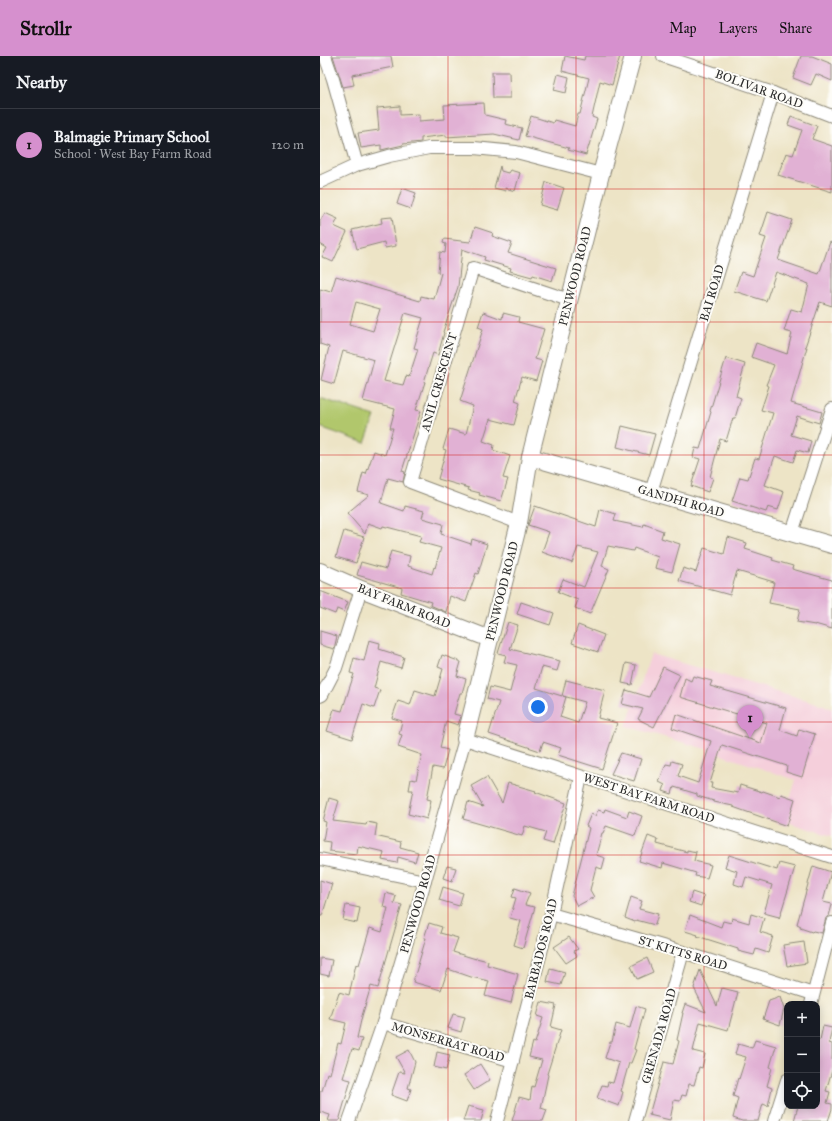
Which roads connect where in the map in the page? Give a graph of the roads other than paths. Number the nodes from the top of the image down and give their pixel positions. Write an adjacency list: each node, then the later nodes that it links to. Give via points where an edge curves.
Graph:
1 (325, 56): 6 (street)
2 (634, 56): 7 (street, PENWOOD ROAD)
3 (664, 56): 4 (street, BOLIVAR ROAD)
4 (773, 93): 5 (street, BOLIVAR ROAD); 12 (street, BAI ROAD)
5 (832, 116)
6 (357, 165): 7 (street, via 429,148 474,148 516,152); 8 (street)
7 (601, 174): 9 (street, PENWOOD ROAD)
8 (320, 182)
9 (569, 300): 11 (street, PENWOOD ROAD); 13 (street, ANIL CRESCENT, via 473,268 410,482)
10 (832, 409): 14 (street)
11 (530, 457): 12 (street, GANDHI ROAD); 13 (street, PENWOOD ROAD)
12 (650, 492): 14 (street, GANDHI ROAD)
13 (519, 523): 18 (street, PENWOOD ROAD)
14 (792, 533): 15 (street, GANDHI ROAD)
15 (832, 545)
16 (320, 571): 17 (street, BAY FARM ROAD)
17 (361, 589): 18 (street, BAY FARM ROAD); 19 (street, via 336,668)
18 (490, 639): 20 (street, PENWOOD ROAD)
19 (320, 696)
20 (465, 739): 21 (street, WEST BAY FARM ROAD); 24 (street, PENWOOD ROAD)
21 (581, 777): 22 (street, WEST BAY FARM ROAD); 25 (street, BARBADOS ROAD)
22 (832, 857)
23 (320, 859): 24 (street)
24 (425, 881): 29 (street, PENWOOD ROAD)
25 (551, 914): 27 (street, ST KITTS ROAD); 30 (street, BARBADOS ROAD)
26 (832, 923): 28 (street)
27 (684, 952): 28 (street, ST KITTS ROAD); 34 (street, GRENADA ROAD)
28 (812, 999)
29 (383, 1024): 30 (street, MONSERRAT ROAD); 32 (street, PENWOOD ROAD)
30 (513, 1061): 33 (street, BARBADOS ROAD)
31 (784, 1089): 35 (street)
32 (349, 1121)
33 (497, 1121)
34 (635, 1121)
35 (774, 1121)

